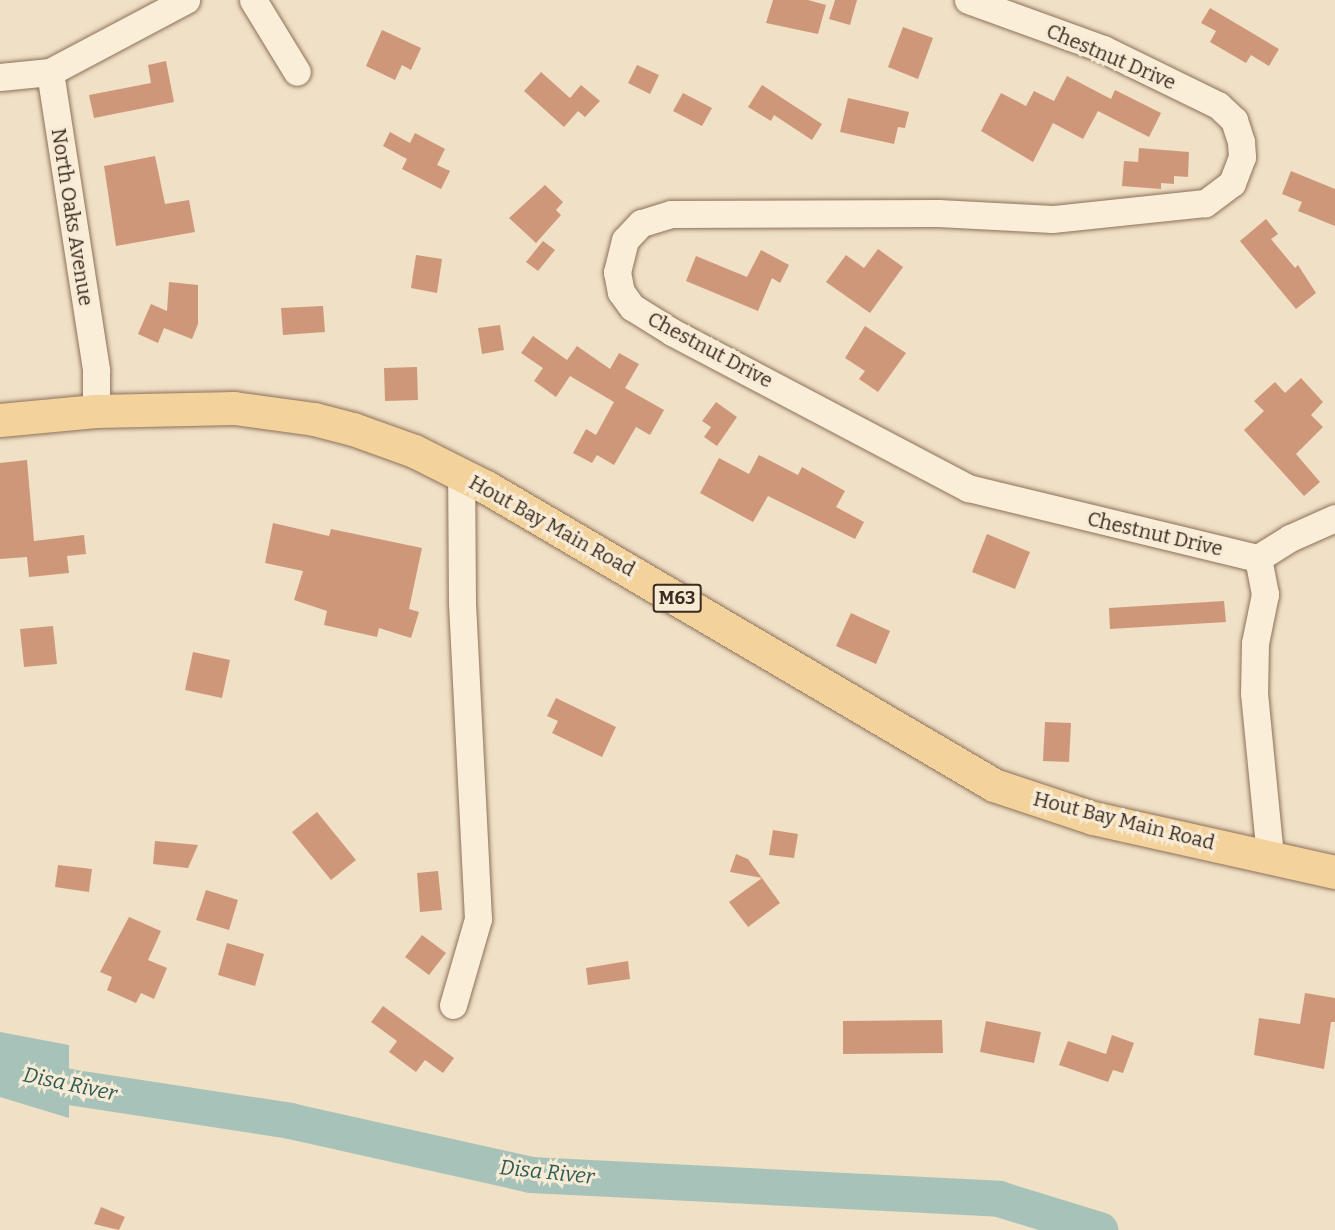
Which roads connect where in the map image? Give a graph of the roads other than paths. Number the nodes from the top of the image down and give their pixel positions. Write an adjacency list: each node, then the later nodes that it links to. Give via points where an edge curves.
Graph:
1 (186, 0): 4 (street)
2 (253, 0): 5 (street)
3 (968, 0): 11 (street, Chestnut Drive, via 1103,49 1218,105 1234,120 1241,142 1242,157 1232,183 1205,203 1052,219 938,213 671,214 641,223 625,240 617,272 621,292 632,307 672,332 968,488)
4 (50, 72): 6 (street); 7 (street, North Oaks Avenue, via 96,370)
5 (297, 72)
6 (0, 77)
7 (96, 411): 8 (main road, Hout Bay Main Road / M63); 9 (main road, Hout Bay Main Road / M63, via 234,408 314,419 414,451)
8 (0, 420)
9 (460, 474): 12 (main road, Hout Bay Main Road / M63, via 580,540 994,784 1093,818); 14 (street, via 462,603 478,919)
10 (1335, 518): 11 (street)
11 (1258, 558): 12 (street, via 1265,594 1255,643 1254,693)
12 (1270, 855): 13 (main road, Hout Bay Main Road / M63)
13 (1335, 872)
14 (453, 1005)

